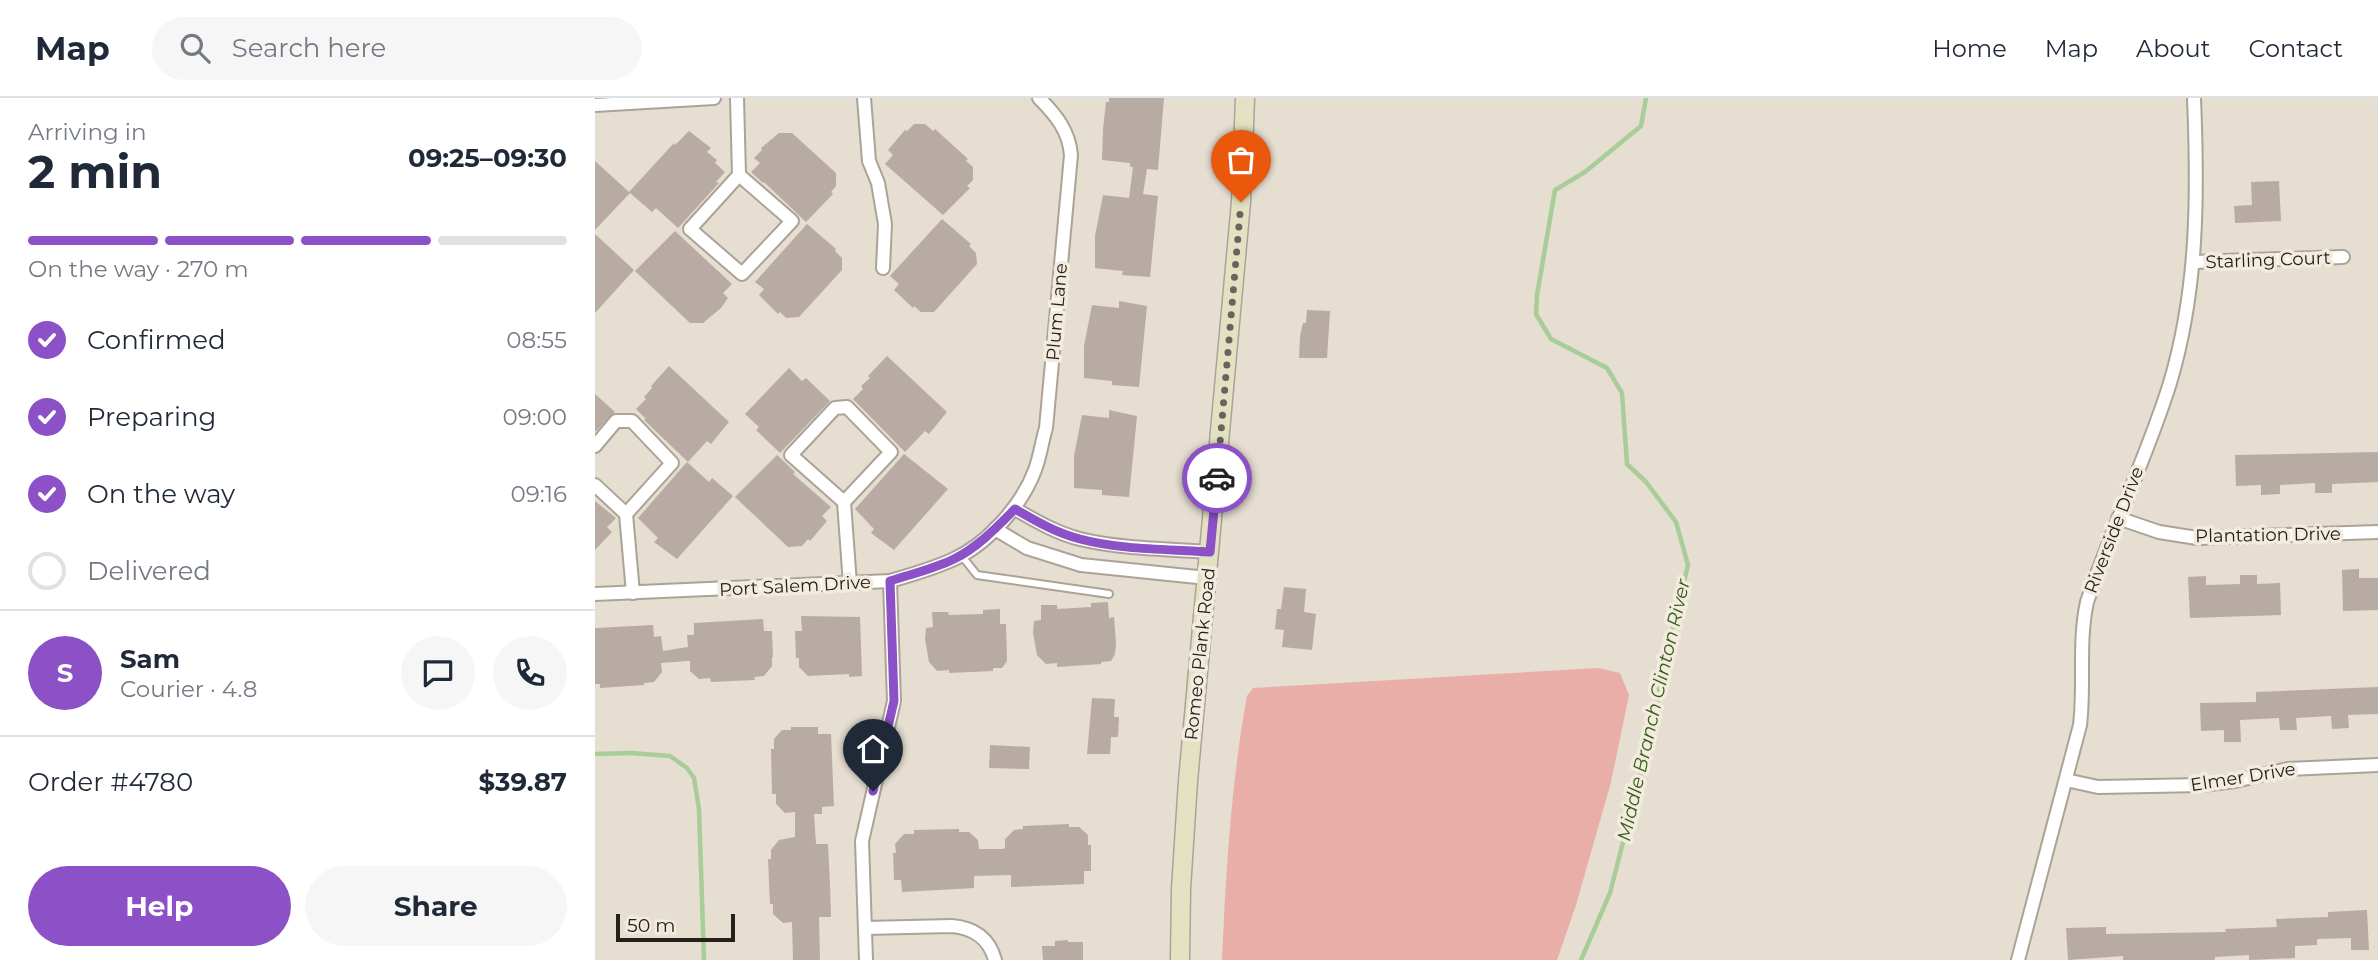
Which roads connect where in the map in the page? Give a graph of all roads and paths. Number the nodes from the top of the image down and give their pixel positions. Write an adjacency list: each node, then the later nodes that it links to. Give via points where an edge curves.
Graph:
1 (714, 98): 7 (street)
2 (737, 98): 8 (street)
3 (864, 98): 11 (street, via 869,161 878,183 884,223)
4 (1040, 98): 15 (street, Plum Lane, via 1060,121 1071,155 1047,414 1035,470)
5 (1245, 98): 20 (main road, Romeo Plank Road, via 1241,202)
6 (2194, 98): 10 (street, Riverside Drive)
7 (595, 105)
8 (739, 175): 8 (street, via 690,229 743,274 792,221)
9 (2343, 257): 10 (street, Starling Court)
10 (2194, 262): 17 (street, Riverside Drive, via 2169,385)
11 (883, 268)
12 (595, 446): 16 (street, via 616,421 632,421 672,463)
13 (595, 485): 16 (street)
14 (844, 502): 14 (street, via 791,455 835,408 847,407 891,452); 24 (street)
15 (1015, 509): 18 (street, Port Salem Drive); 20 (street, via 1080,539)
16 (626, 514): 25 (street)
17 (2118, 518): 19 (street, Plantation Drive, via 2159,532 2197,538); 29 (street, Riverside Drive, via 2087,602 2081,635 2083,708)
18 (995, 529): 21 (street, Port Salem Drive); 22 (street, via 1027,548 1080,565)
19 (2378, 532)
20 (1210, 552): 22 (main road, Romeo Plank Road)
21 (961, 555): 23 (street, Port Salem Drive); 27 (lane, via 977,575)
22 (1207, 578): 33 (main road, Romeo Plank Road, via 1188,781)
23 (890, 581): 24 (street, Port Salem Drive); 30 (street, via 894,701 862,841)
24 (850, 584): 25 (street, Port Salem Drive)
25 (633, 593): 26 (street, Port Salem Drive)
26 (595, 594)
27 (1108, 594)
28 (2378, 765): 29 (street, Elmer Drive, via 2288,769 2202,785 2105,788)
29 (2066, 780): 34 (street, Riverside Drive)
30 (865, 928): 31 (street); 32 (street, via 964,927 979,934)
31 (866, 960)
32 (995, 960)
33 (1180, 960)
34 (2018, 960)

